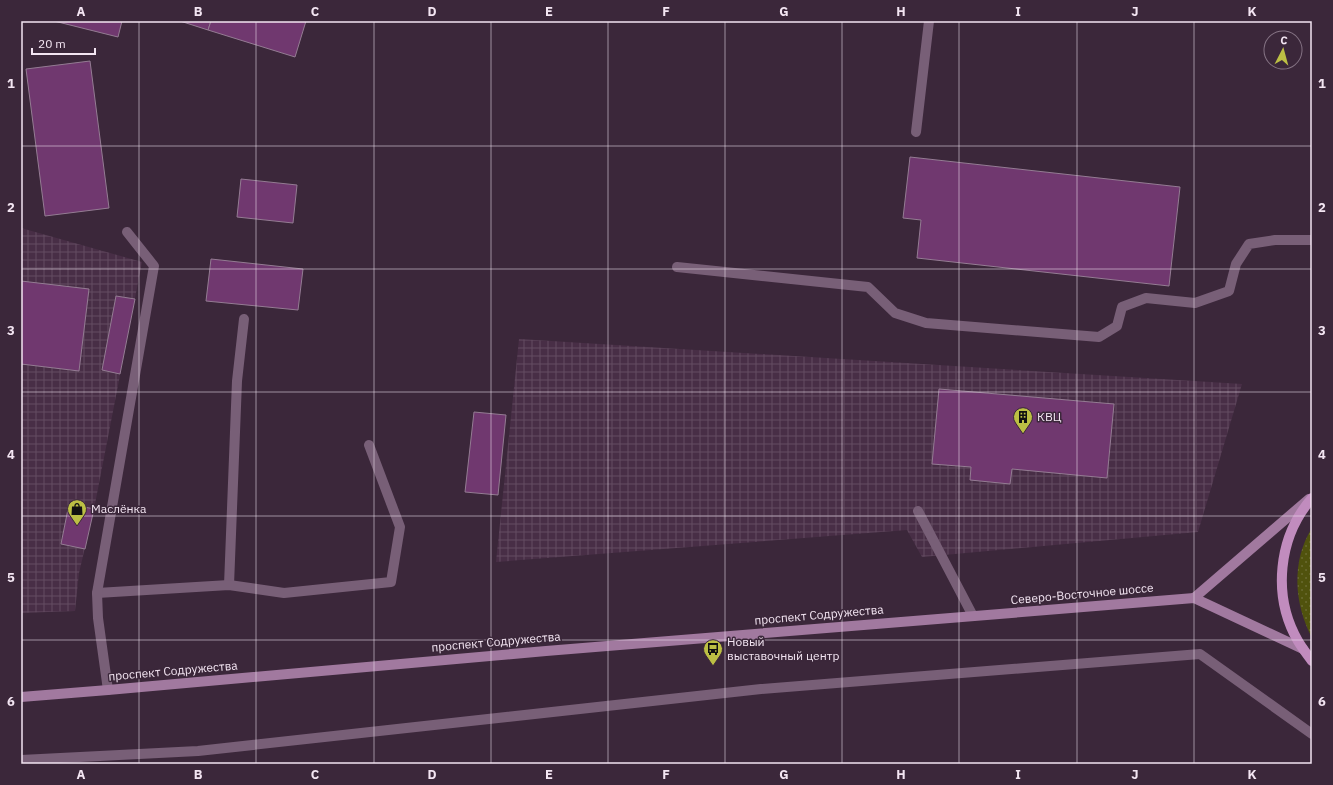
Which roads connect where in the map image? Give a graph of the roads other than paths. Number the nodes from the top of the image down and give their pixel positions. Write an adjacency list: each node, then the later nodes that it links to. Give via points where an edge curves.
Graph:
1 (929, 21): 2 (street)
2 (916, 132)
3 (127, 232): 11 (street, via 154,266)
4 (1312, 240): 5 (street, via 1275,240 1249,244 1236,264 1229,291 1195,303 1146,298 1122,307 1117,326 1099,337 926,322 895,313 868,287)
5 (677, 267)
6 (244, 319): 10 (street, via 238,381)
7 (369, 445): 10 (street, via 400,527 391,582 284,593)
8 (1312, 497): 12 (main road, Северо-Восточное шоссе); 14 (main road, Северо-Восточное шоссе, via 1290,536 1284,556 1282,579 1282,594 1287,616)
9 (918, 511): 13 (street)
10 (228, 585): 11 (street)
11 (97, 593): 16 (street)
12 (1194, 598): 13 (main road, Северо-Восточное шоссе); 14 (main road, Северо-Восточное шоссе)
13 (973, 616): 16 (main road, проспект Содружества, via 501,654)
14 (1303, 649): 15 (main road, Северо-Восточное шоссе)
15 (1312, 660)
16 (108, 690): 17 (main road, проспект Содружества)
17 (21, 697)
18 (1312, 734): 19 (street, via 1200,654 761,690 198,751)
19 (21, 760)

